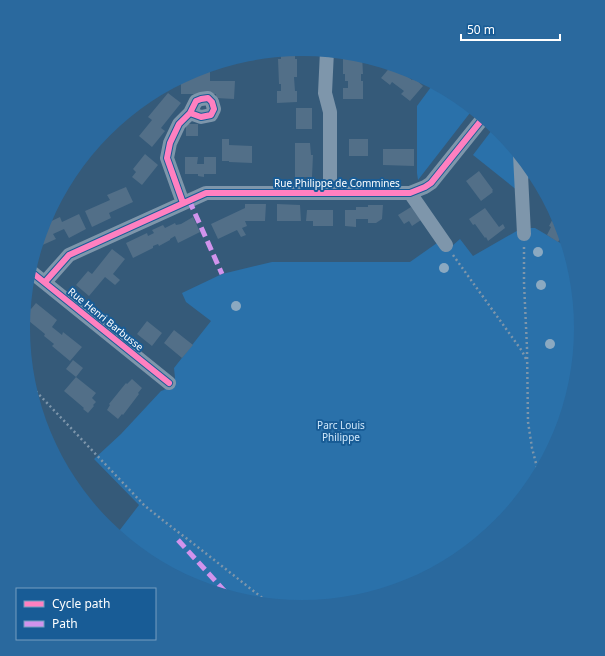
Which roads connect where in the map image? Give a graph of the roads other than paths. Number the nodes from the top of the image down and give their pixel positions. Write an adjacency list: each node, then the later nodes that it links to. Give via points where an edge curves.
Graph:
1 (328, 57): 7 (street, via 325,93 330,112)
2 (190, 113): 9 (street, via 179,124 170,143 167,158)
3 (480, 122): 8 (street, Rue Philippe de Commines, via 431,183)
4 (517, 159): 6 (street)
5 (520, 164): 10 (street)
6 (511, 166)
7 (330, 193): 8 (street, Rue Philippe de Commines); 9 (street, Rue Philippe de Commines, via 206,193)
8 (410, 193): 11 (street)
9 (183, 203): 13 (street, Rue Philippe de Commines, via 69,255)
10 (524, 234)
11 (446, 245)
12 (35, 275): 13 (street, Rue Henri Barbusse)
13 (45, 282): 14 (street, Rue Henri Barbusse)
14 (169, 383)

